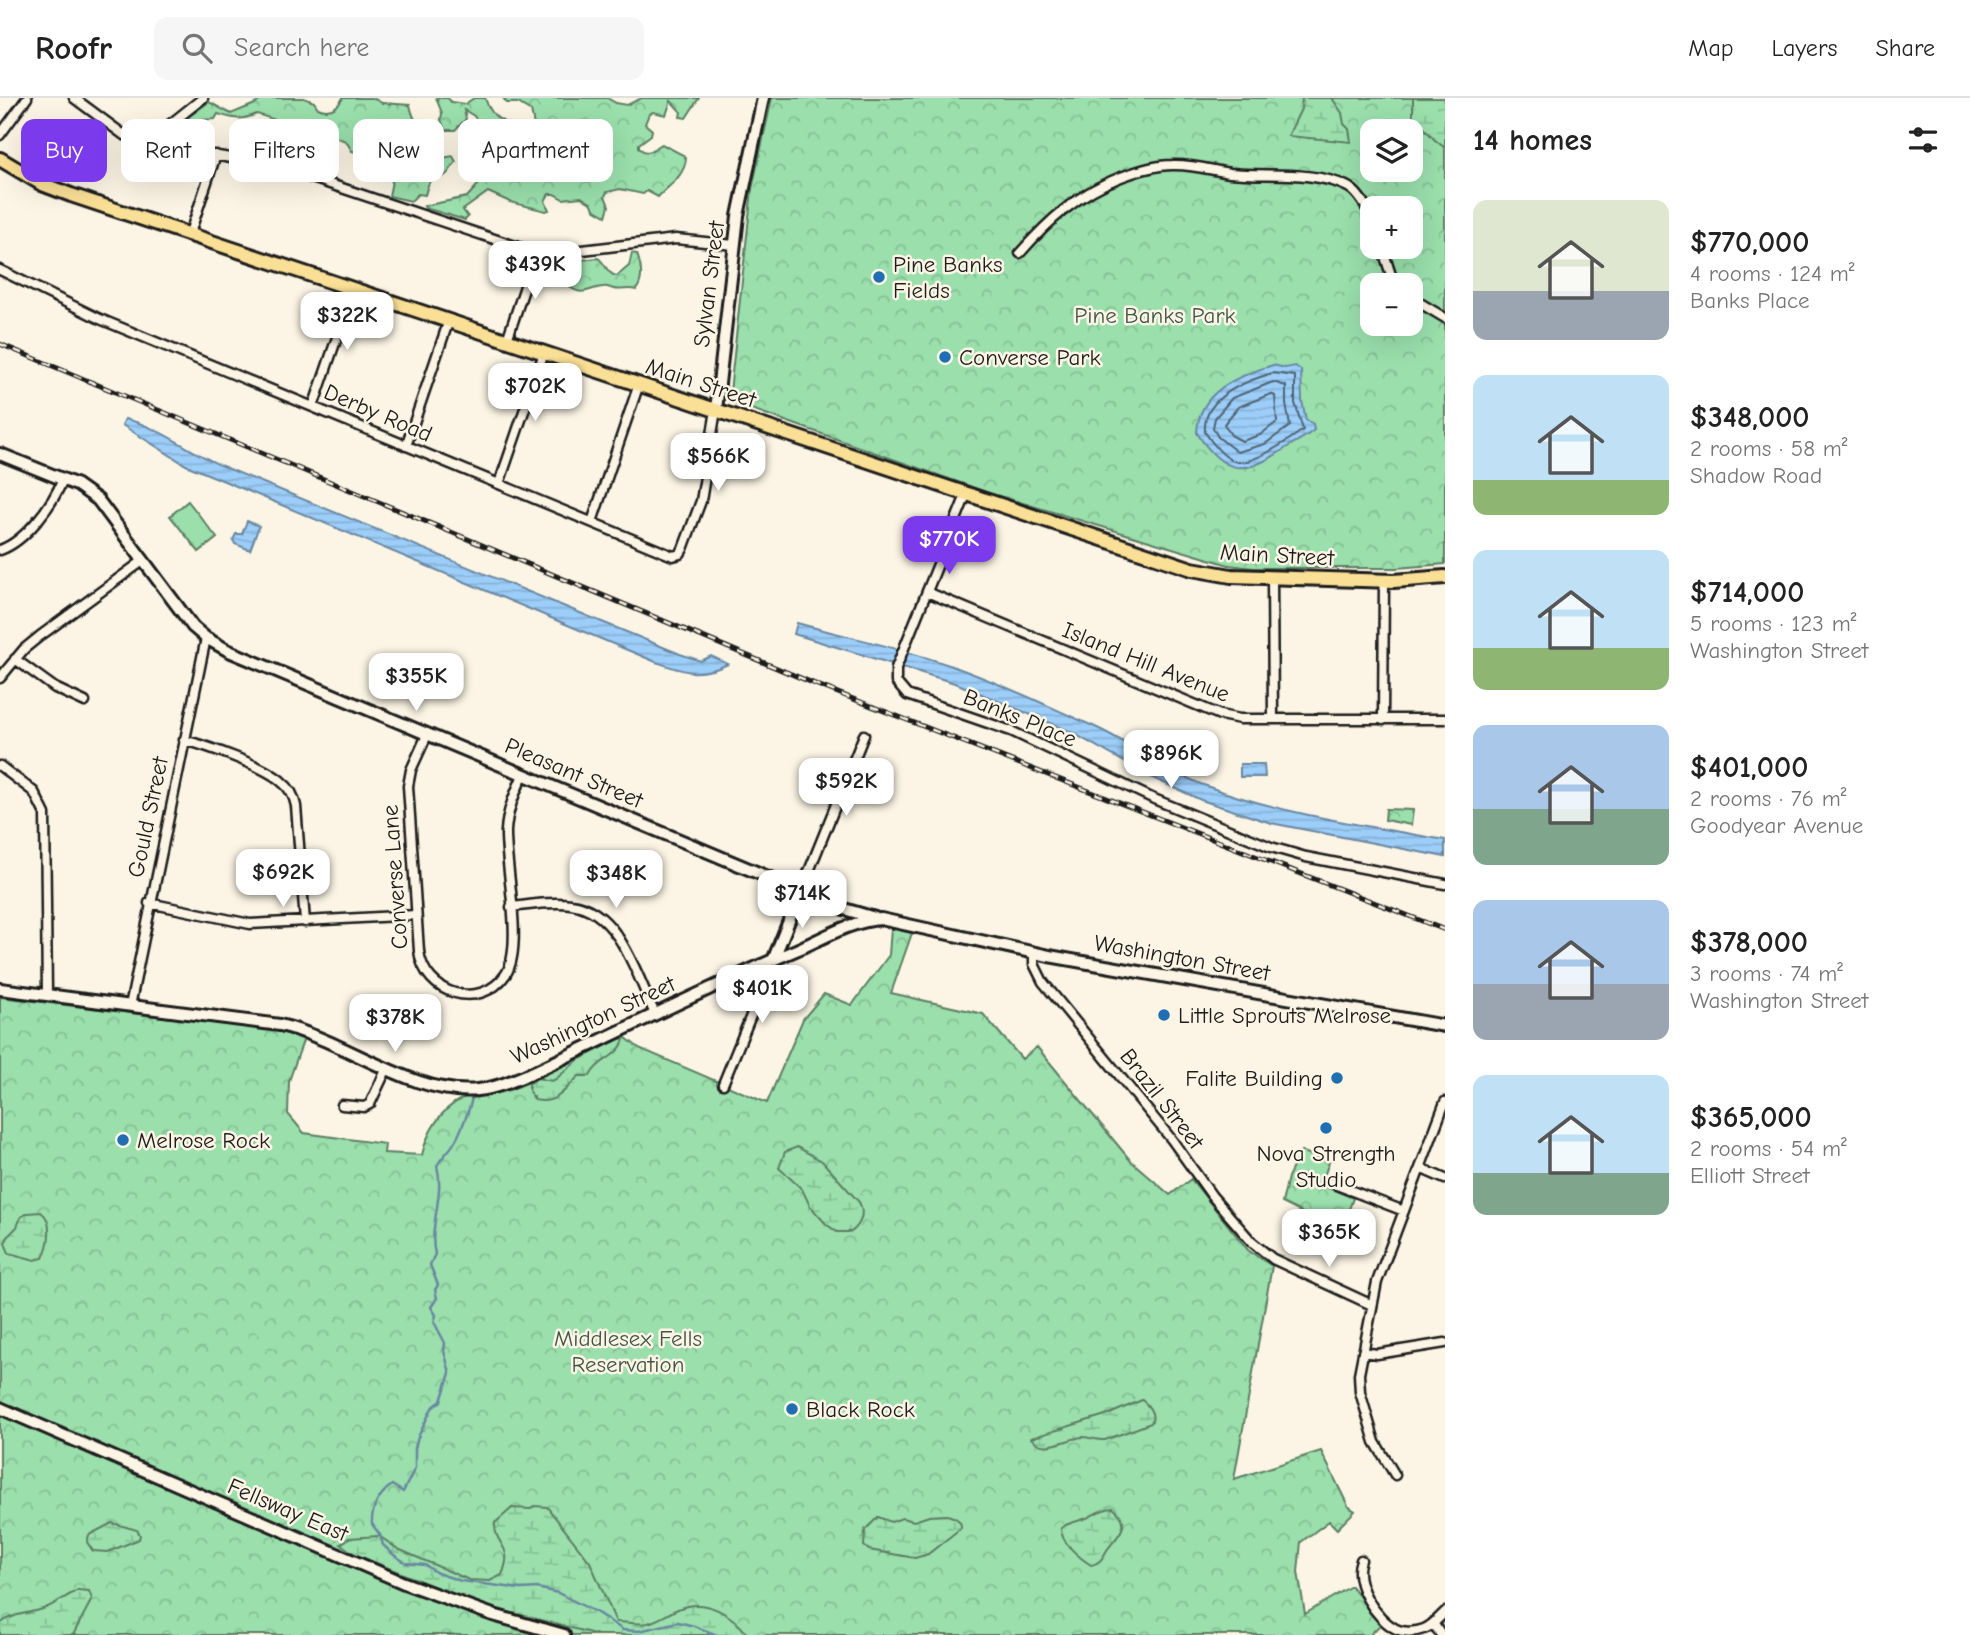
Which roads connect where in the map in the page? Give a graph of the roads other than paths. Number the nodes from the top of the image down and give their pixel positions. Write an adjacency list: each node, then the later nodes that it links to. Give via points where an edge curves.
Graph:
1 (27, 98): 7 (street)
2 (74, 98): 6 (street)
3 (203, 98): 5 (street)
4 (763, 98): 12 (main road, Sylvan Street)
5 (177, 119)
6 (121, 133)
7 (0, 135)
8 (216, 155): 11 (street); 13 (street, via 273,165)
9 (0, 159): 11 (main road, Main Street, via 42,184)
10 (1360, 198): 14 (street, via 1349,187 1312,177 1172,165 1150,168 1096,188 1054,216)
11 (190, 233): 16 (main road, Main Street)
12 (734, 245): 13 (street, via 676,239); 24 (main road, Sylvan Street)
13 (536, 253): 20 (street)
14 (1020, 253)
15 (0, 270): 23 (street, Derby Road, via 100,319)
16 (354, 288): 19 (main road, Main Street); 23 (street)
17 (1423, 305): 18 (street)
18 (1445, 318)
19 (449, 320): 20 (main road, Main Street); 25 (street)
20 (507, 340): 21 (main road, Main Street)
21 (544, 352): 22 (main road, Main Street); 28 (street)
22 (639, 384): 24 (main road, Main Street); 30 (street)
23 (313, 407): 25 (street, Derby Road)
24 (716, 410): 29 (main road, Main Street); 32 (street, Sylvan Street, via 701,501)
25 (406, 446): 28 (street, Derby Road)
26 (0, 454): 27 (main road, Pleasant Street)
27 (62, 479): 31 (street, via 23,537); 33 (main road, Pleasant Street, via 98,500)
28 (499, 484): 30 (street, Derby Road)
29 (966, 495): 35 (main road, Main Street, via 1192,569 1222,576); 37 (street, Banks Place)
30 (592, 522): 32 (street, Derby Road)
31 (0, 550)
32 (678, 555)
33 (144, 560): 38 (main road, Pleasant Street); 39 (street)
34 (1445, 577): 36 (main road, Main Street)
35 (1272, 578): 36 (main road, Main Street); 42 (street)
36 (1384, 581): 44 (street)
37 (927, 592): 42 (street, Island Hill Avenue, via 1220,715); 50 (street, Banks Place, via 896,668 895,682 907,695 1011,731 1154,799 1272,847)
38 (206, 638): 45 (main road, Pleasant Street); 47 (street, Gould Street)
39 (15, 659): 40 (street); 41 (street, via 55,688)
40 (0, 678)
41 (85, 702)
42 (1273, 719): 44 (street, Island Hill Avenue)
43 (1445, 719): 44 (street, Island Hill Avenue)
44 (1383, 720)
45 (427, 735): 49 (main road, Pleasant Street); 54 (street, Converse Lane, via 408,786)
46 (864, 735): 51 (street)
47 (184, 740): 52 (street, Gould Street); 56 (street, via 271,774 290,791 296,806)
48 (0, 766): 61 (street, via 34,792 46,819)
49 (523, 775): 51 (main road, Pleasant Street); 53 (street, Converse Lane, via 506,830)
50 (1445, 884)
51 (801, 891): 55 (main road, Pleasant Street); 58 (main road)
52 (149, 903): 56 (street, via 250,924); 62 (street, Gould Street)
53 (511, 906): 54 (street, Converse Lane, via 514,949 509,968 493,987 469,995 445,990 427,974 419,956); 63 (street, via 570,904 601,916 619,937)
54 (416, 915): 56 (street)
55 (881, 919): 57 (main road, Washington Street); 58 (main road, Washington Street, via 858,922)
56 (305, 922)
57 (1034, 953): 64 (main road, Washington Street); 73 (street, Brazil Street, via 1037,971 1048,987 1252,1242 1273,1259)
58 (774, 958): 59 (main road, Washington Street)
59 (760, 964): 63 (main road, Washington Street); 66 (street, via 759,996)
60 (0, 989): 61 (main road, Washington Street)
61 (47, 995): 62 (main road, Washington Street)
62 (130, 1006): 65 (main road, Washington Street, via 294,1028)
63 (655, 1014): 65 (main road, Washington Street, via 529,1074 485,1089 438,1088)
64 (1445, 1026)
65 (387, 1068): 68 (street, via 370,1104)
66 (723, 1084)
67 (1445, 1102): 69 (street)
68 (342, 1105)
69 (1420, 1168): 70 (street); 72 (street)
70 (1445, 1179)
71 (1329, 1182): 72 (street)
72 (1404, 1211): 73 (street)
73 (1372, 1305): 75 (street)
74 (1445, 1343): 75 (street, via 1377,1354)
75 (1363, 1352): 77 (street, via 1360,1392 1375,1442)
76 (0, 1408): 81 (main road, Fellsway East, via 404,1583)
77 (1395, 1475)
78 (1362, 1560): 80 (street, via 1358,1576 1362,1590 1394,1627 1418,1631)
79 (1445, 1612): 80 (street)
80 (1433, 1623): 82 (street)
81 (564, 1635)
82 (1441, 1635)

